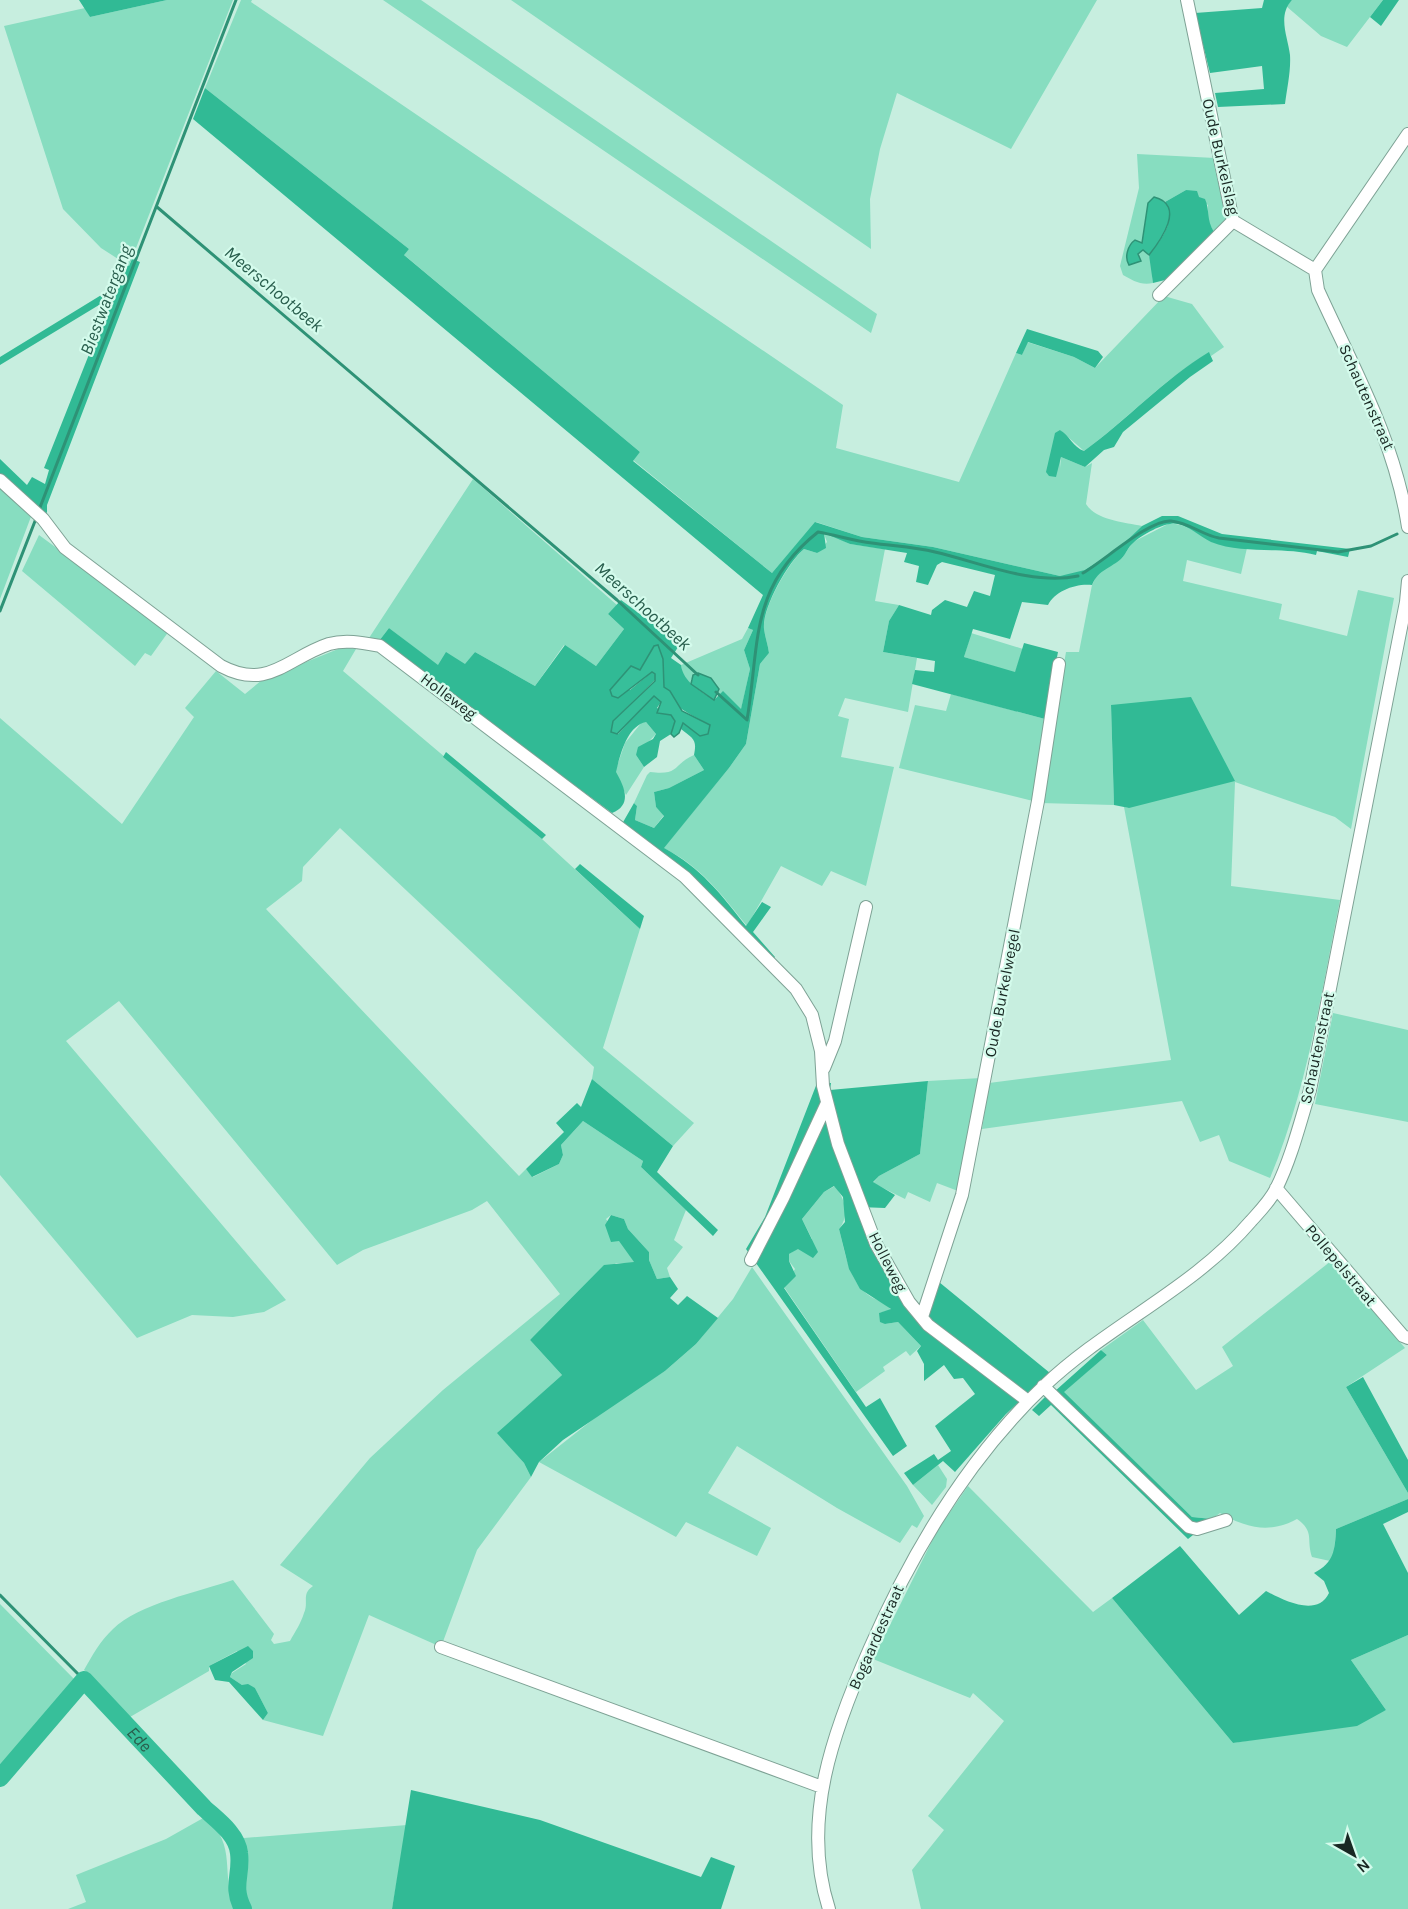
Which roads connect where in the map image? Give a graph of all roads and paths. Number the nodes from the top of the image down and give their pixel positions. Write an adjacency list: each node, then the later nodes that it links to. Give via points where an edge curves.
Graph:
1 (1187, 0): 3 (street, Oude Burkelslag)
2 (1408, 134): 4 (street)
3 (1233, 221): 4 (street, Oude Burkelslag); 5 (street)
4 (1315, 270): 7 (street, Schautenstraat, via 1318,290 1390,447)
5 (1159, 295)
6 (0, 480): 11 (street, Holleweg, via 39,516 65,548 240,676 260,675 331,644 357,641 380,646 409,666 686,877 796,989 812,1015)
7 (1408, 527)
8 (1408, 581): 13 (street, Schautenstraat, via 1310,1090)
9 (1059, 664): 15 (street, Oude Burkelwegel, via 1038,801 964,1184)
10 (866, 907): 11 (street, via 835,1041)
11 (822, 1072): 12 (street, Holleweg)
12 (827, 1103): 14 (street); 15 (street, Holleweg, via 838,1144 876,1244 909,1302)
13 (1276, 1188): 16 (street, Pollepelstraat, via 1402,1336); 17 (street, Schautenstraat, via 1229,1247)
14 (751, 1260)
15 (922, 1317): 18 (street, Holleweg)
16 (1408, 1338)
17 (1043, 1386): 18 (street, Schautenstraat); 19 (street, via 1189,1527 1197,1529)
18 (1028, 1401): 21 (street, Bogaardestraat, via 935,1520 898,1584 856,1679)
19 (1226, 1520)
20 (441, 1647): 21 (street)
21 (822, 1787): 22 (street, Bogaardestraat, via 819,1841)
22 (829, 1909)

